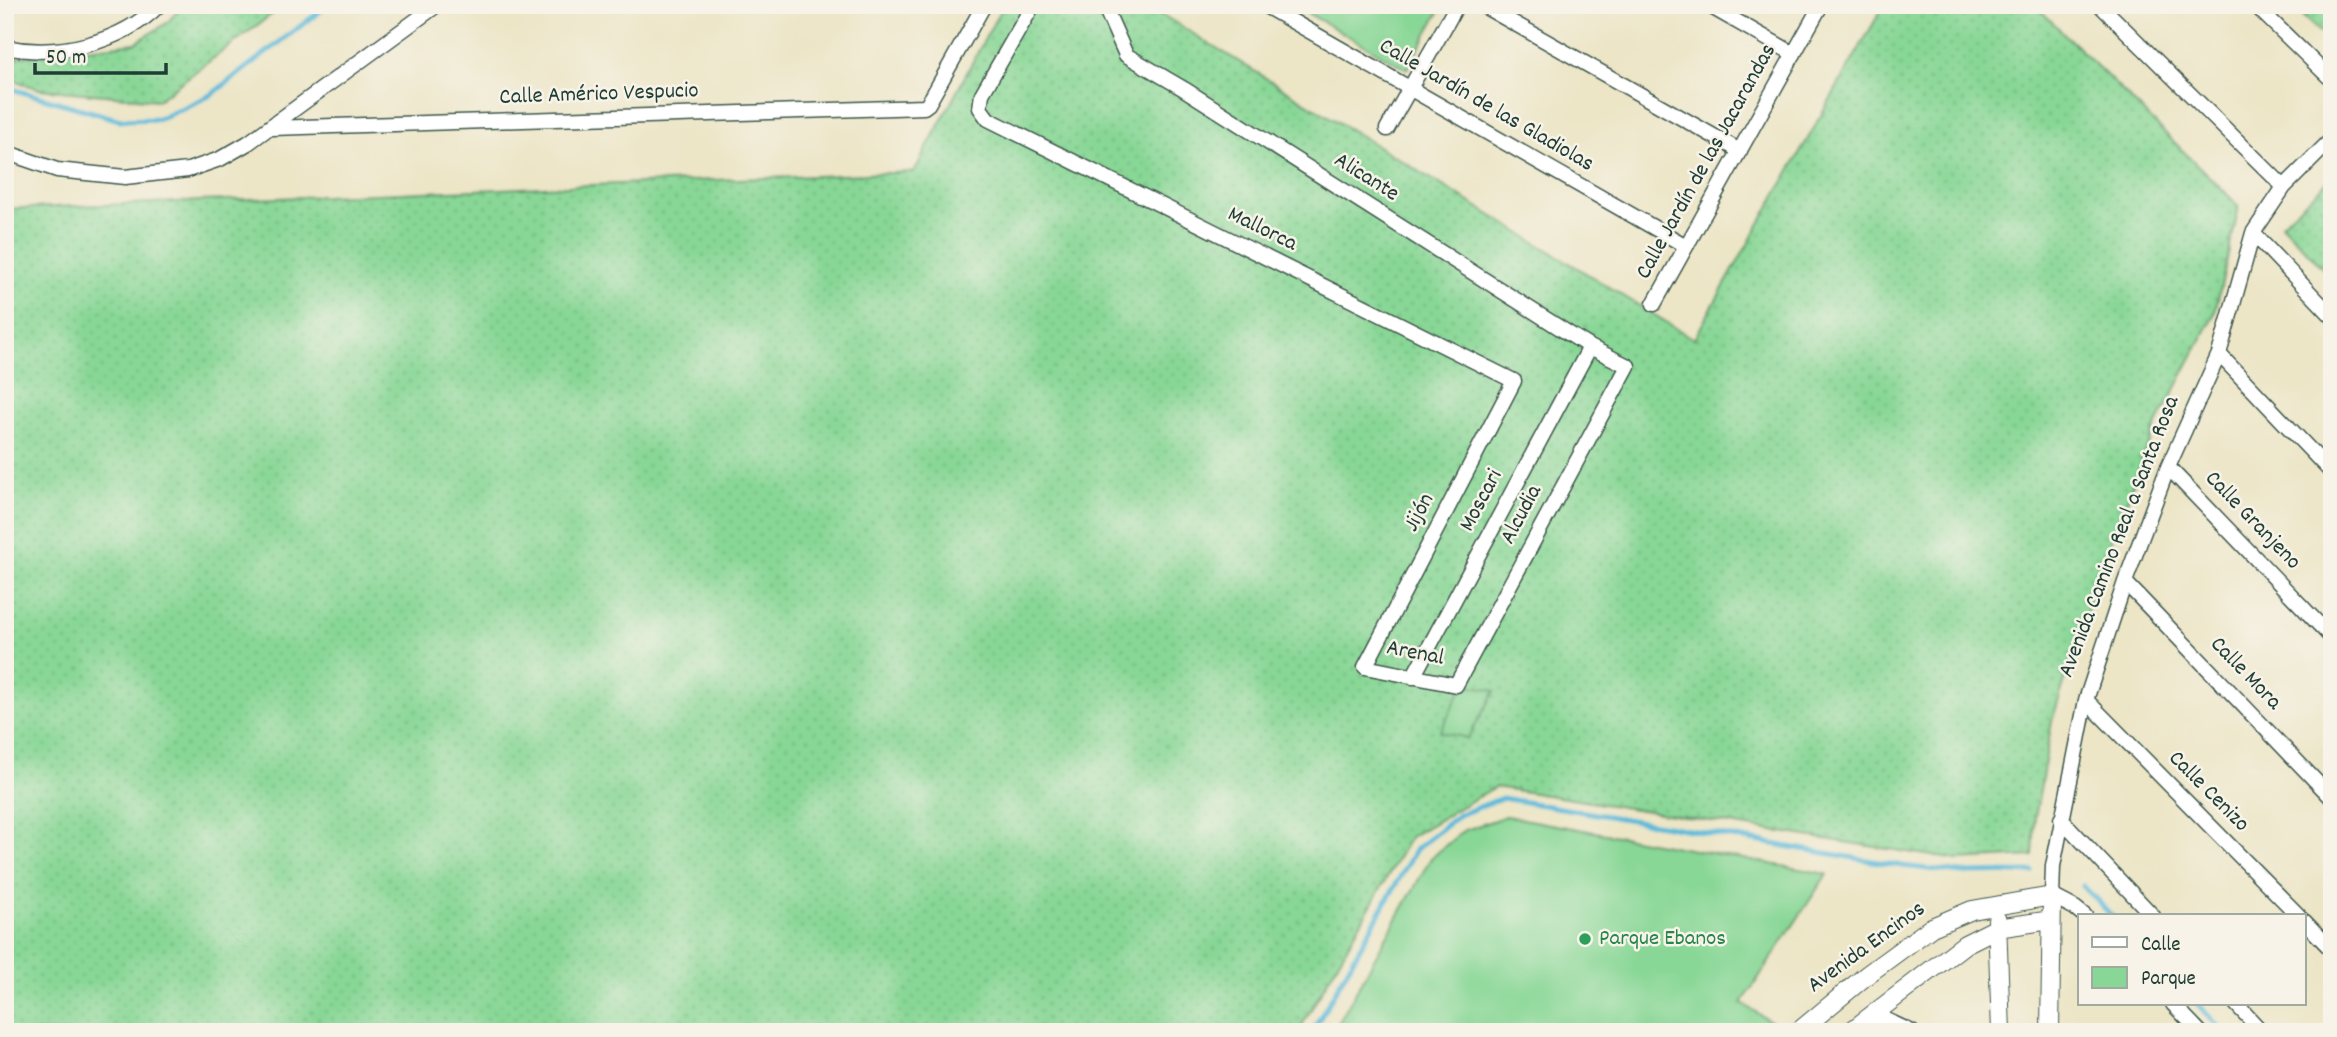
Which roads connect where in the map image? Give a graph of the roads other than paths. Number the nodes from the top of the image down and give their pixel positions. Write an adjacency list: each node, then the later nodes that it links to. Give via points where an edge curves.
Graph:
1 (438, 5): 17 (street)
2 (984, 5): 17 (street, Calle Américo Vespucio, via 927,105 910,108)
3 (1033, 5): 30 (street, Mallorca, via 982,94 981,108 988,119)
4 (1104, 5): 27 (street, Alicante, via 1126,55)
5 (1264, 5): 16 (street, Calle Jardín de las Gladiolas)
6 (1457, 5): 16 (street)
7 (1482, 5): 20 (street)
8 (1708, 5): 14 (street)
9 (1821, 5): 14 (street, Calle Jardín de las Jacarandas)
10 (2100, 5): 22 (street)
11 (2256, 5): 15 (street)
12 (156, 6): 13 (street, via 133,27 108,38 39,51)
13 (5, 47)
14 (1794, 54): 20 (street, Calle Jardín de las Jacarandas)
15 (2332, 80)
16 (1409, 88): 18 (street); 24 (street, Calle Jardín de las Gladiolas)
17 (271, 128): 21 (street, via 220,159 188,170 125,177 57,170)
18 (1387, 129)
19 (2332, 139): 22 (street, Avenida Camino Real a Santa Rosa)
20 (1740, 151): 24 (street, Calle Jardín de las Jacarandas)
21 (5, 152)
22 (2284, 187): 23 (street, Avenida Camino Real a Santa Rosa)
23 (2253, 233): 26 (street); 28 (street, Avenida Camino Real a Santa Rosa)
24 (1686, 246): 25 (street, Calle Jardín de las Jacarandas)
25 (1654, 304)
26 (2332, 316)
27 (1590, 347): 29 (street, Alicante); 36 (street, Moscari)
28 (2219, 354): 31 (street, Avenida Camino Real a Santa Rosa); 32 (street)
29 (1628, 366): 37 (street, Alcudia)
30 (1514, 381): 35 (street, Jijón)
31 (2168, 467): 33 (street, Avenida Camino Real a Santa Rosa); 34 (street, Calle Granjeno)
32 (2332, 473)
33 (2125, 582): 38 (street, Avenida Camino Real a Santa Rosa); 39 (street, Calle Mora)
34 (2332, 638)
35 (1365, 667): 36 (street, Arenal)
36 (1413, 677): 37 (street, Arenal)
37 (1456, 685)
38 (2085, 700): 40 (street, Avenida Camino Real a Santa Rosa); 45 (street, Calle Cenizo)
39 (2332, 798)
40 (2062, 819): 41 (street, Avenida Camino Real a Santa Rosa); 44 (street)
41 (2052, 896): 42 (street, Avenida Encinos); 43 (street); 46 (street, Avenida Camino Real a Santa Rosa)
42 (1996, 906): 48 (street); 53 (street, Avenida Encinos, via 1972,910 1932,927)
43 (2080, 912): 46 (street)
44 (2151, 914)
45 (2297, 914)
46 (2051, 920): 48 (street); 57 (street, Avenida Camino Real a Santa Rosa)
47 (2306, 923): 49 (street)
48 (1997, 928): 52 (street, via 1965,944); 56 (street)
49 (2332, 950)
50 (2174, 1006): 58 (street)
51 (2238, 1006): 59 (street)
52 (1870, 1017): 54 (street); 55 (street)
53 (1798, 1032)
54 (1850, 1032)
55 (1912, 1032)
56 (2001, 1032)
57 (2050, 1032)
58 (2200, 1032)
59 (2262, 1032)

